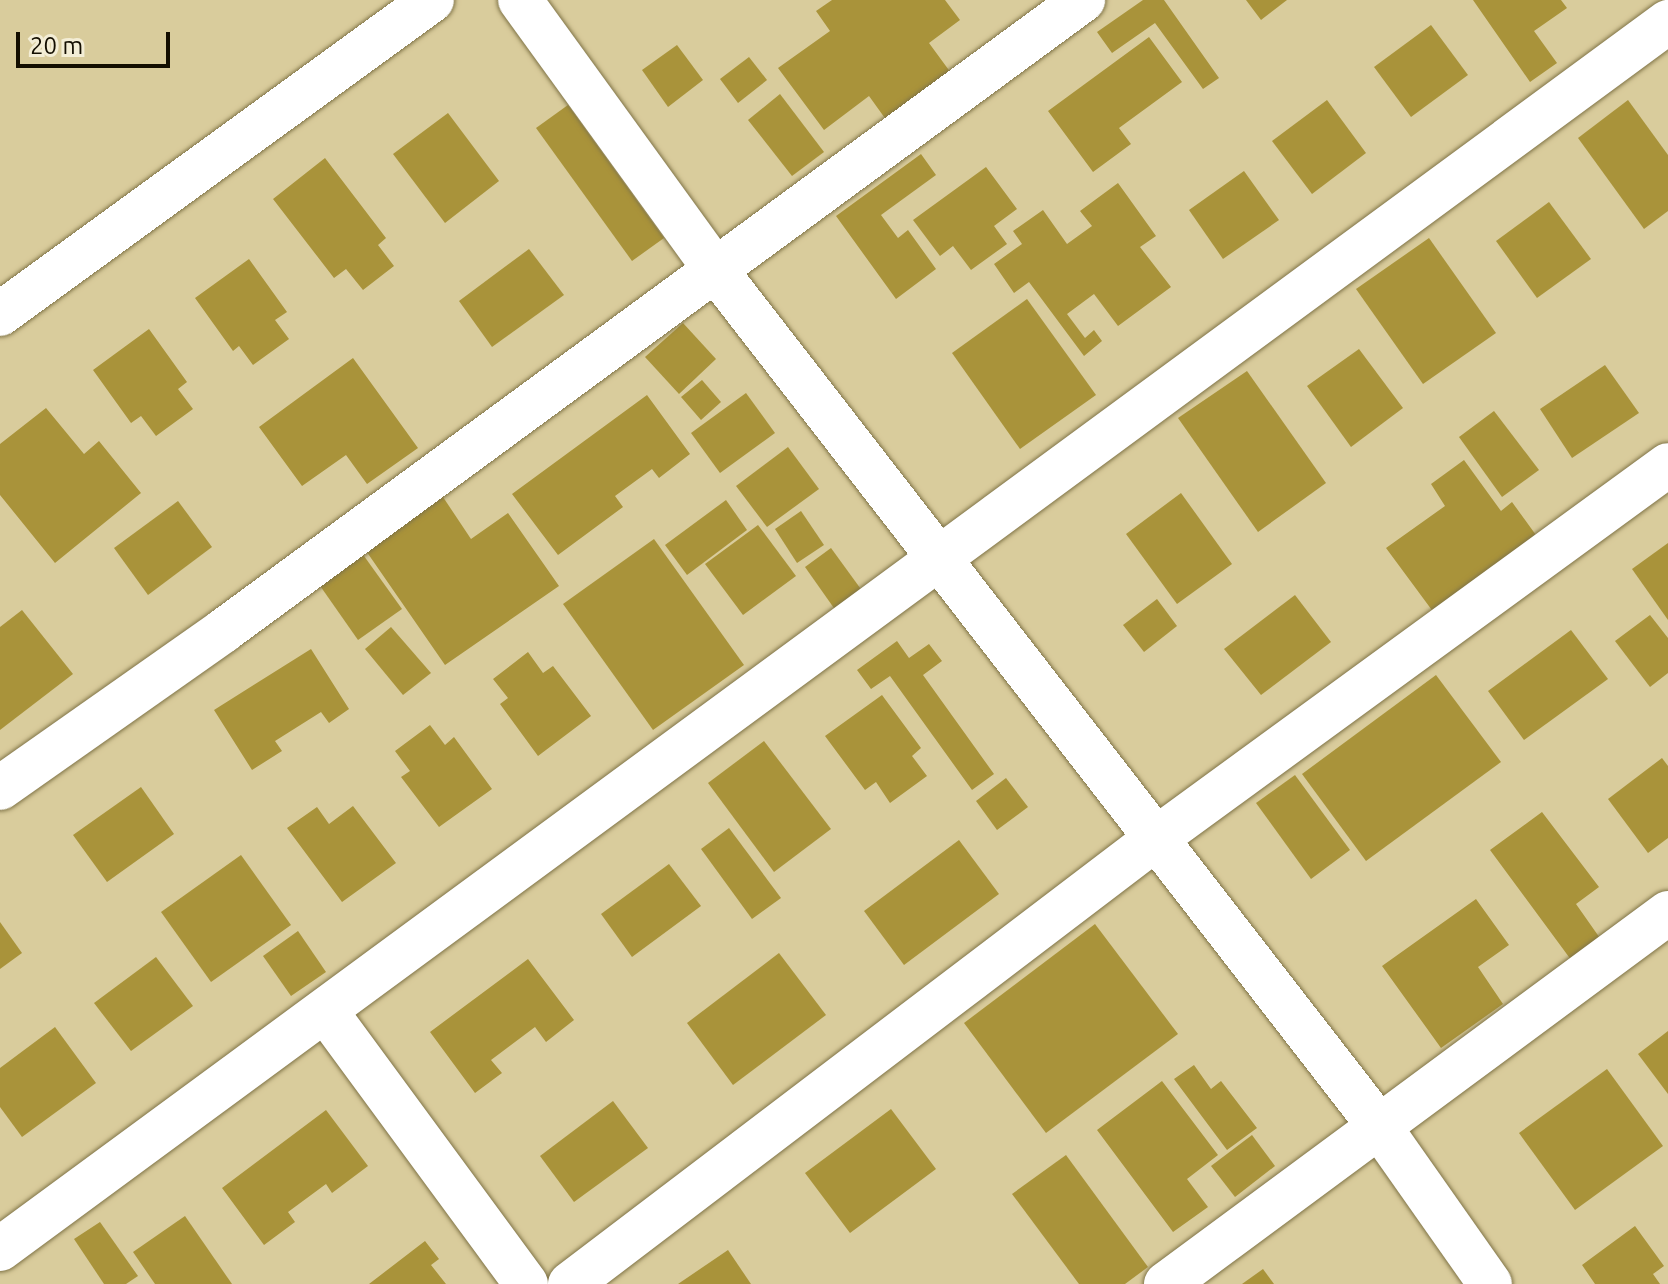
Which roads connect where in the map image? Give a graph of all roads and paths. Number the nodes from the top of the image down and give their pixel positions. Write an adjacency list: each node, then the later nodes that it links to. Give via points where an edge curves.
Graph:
1 (432, 0): 6 (street)
2 (520, 0): 5 (street)
3 (1083, 0): 5 (street)
4 (1668, 22): 8 (street)
5 (714, 268): 8 (street); 9 (street, via 223,631)
6 (0, 314)
7 (1668, 465): 10 (street)
8 (940, 560): 10 (street); 12 (street)
9 (0, 788)
10 (1154, 840): 13 (street); 16 (street)
11 (1668, 913): 13 (street)
12 (327, 1013): 14 (street); 15 (street)
13 (1379, 1126): 17 (street); 18 (street)
14 (0, 1249)
15 (526, 1284)
16 (570, 1284)
17 (1166, 1284)
18 (1490, 1284)

